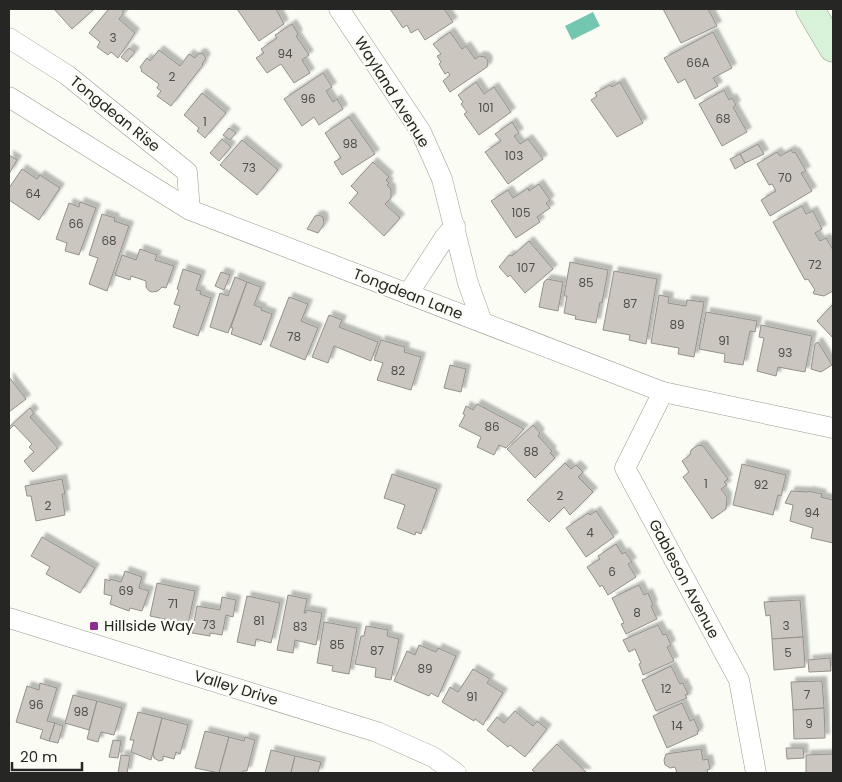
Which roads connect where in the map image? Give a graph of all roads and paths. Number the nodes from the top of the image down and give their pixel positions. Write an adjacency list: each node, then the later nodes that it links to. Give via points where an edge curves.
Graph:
1 (339, 9): 7 (street, Wayland Avenue, via 421,132 442,179)
2 (810, 9): 4 (street)
3 (9, 38): 6 (street, Tongdean Rise, via 67,75 187,172)
4 (833, 48)
5 (9, 97): 6 (street, Tongdean Lane)
6 (190, 210): 8 (street, Tongdean Lane)
7 (455, 226): 8 (street); 9 (street, Wayland Avenue, via 468,283)
8 (408, 294): 9 (street, Tongdean Lane)
9 (482, 322): 10 (street, Tongdean Lane)
10 (663, 392): 11 (street, Tongdean Lane); 14 (street, Gableson Avenue, via 625,468 739,680)
11 (833, 428)
12 (9, 618): 13 (street, Valley Drive, via 377,732 433,757)
13 (456, 773)
14 (756, 773)

